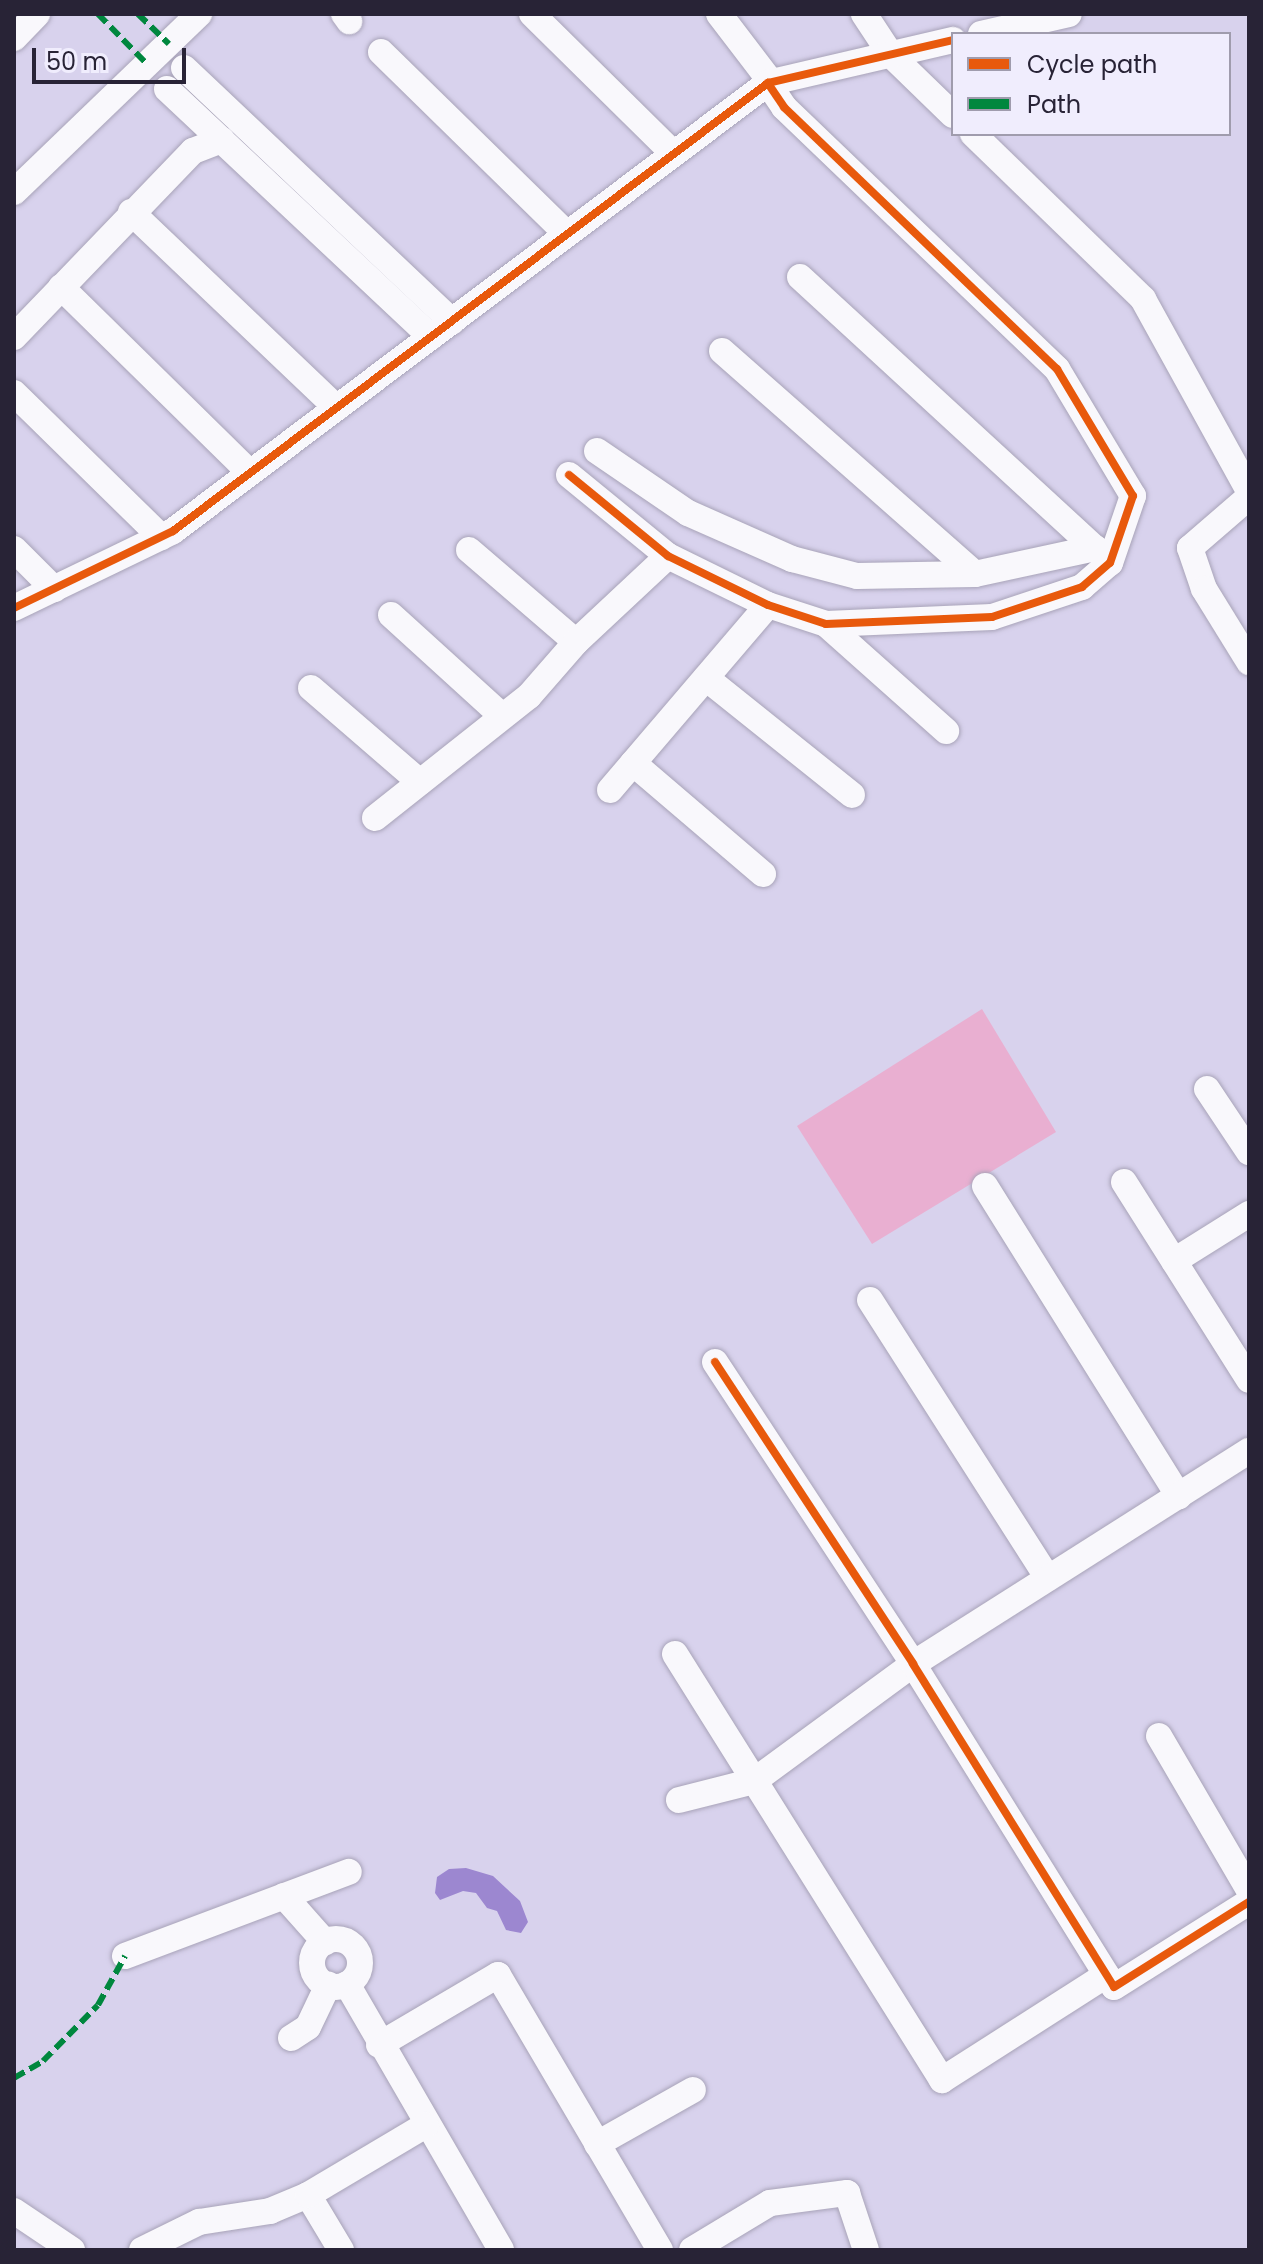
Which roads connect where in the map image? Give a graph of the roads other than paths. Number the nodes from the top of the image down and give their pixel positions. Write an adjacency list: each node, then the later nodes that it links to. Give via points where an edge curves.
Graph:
1 (37, 14): 9 (street)
2 (199, 14): 20 (street)
3 (532, 14): 19 (street)
4 (719, 14): 14 (street)
5 (864, 14): 12 (street)
6 (1069, 14): 7 (street)
7 (1007, 25): 8 (street)
8 (987, 32)
9 (14, 38)
10 (951, 40): 12 (street)
11 (381, 52): 22 (street)
12 (891, 55): 14 (street); 16 (street)
13 (184, 68): 25 (street)
14 (769, 82): 19 (street); 39 (street, via 784,107 1057,369 1133,496)
15 (167, 89): 18 (street)
16 (951, 113)
17 (975, 136): 34 (street, via 1143,299)
18 (222, 140): 21 (street, via 193,151); 27 (street)
19 (674, 154): 22 (street)
20 (14, 192)
21 (131, 212): 24 (street); 30 (street)
22 (567, 234): 25 (street)
23 (800, 277): 39 (street)
24 (61, 287): 26 (street); 32 (street)
25 (452, 321): 27 (street)
26 (14, 337)
27 (431, 337): 30 (street)
28 (722, 351): 41 (street)
29 (14, 393): 36 (street)
30 (337, 408): 32 (street)
31 (597, 451): 41 (street, via 688,513 792,559 857,576)
32 (250, 473): 36 (street)
33 (569, 475): 40 (street)
34 (1249, 491)
35 (1249, 497): 48 (street, via 1190,548 1204,589)
36 (161, 537): 42 (street)
37 (14, 549): 42 (street)
38 (469, 550): 47 (street)
39 (1103, 555): 41 (street); 46 (street, via 1082,587 992,617)
40 (668, 556): 43 (street); 47 (street)
41 (975, 574)
42 (54, 589): 44 (street)
43 (768, 605): 46 (street); 49 (street)
44 (14, 608)
45 (391, 615): 51 (street)
46 (826, 624): 52 (street)
47 (576, 642): 51 (street, via 529,696)
48 (1249, 662)
49 (706, 678): 53 (street); 56 (street)
50 (311, 688): 54 (street)
51 (502, 716): 54 (street)
52 (946, 731)
53 (633, 763): 55 (street); 58 (street)
54 (420, 782): 57 (street)
55 (610, 790)
56 (852, 795)
57 (375, 818)
58 (763, 874)
59 (1207, 1089): 60 (street)
60 (1249, 1152)
61 (1124, 1182): 64 (street)
62 (985, 1186): 69 (street)
63 (1249, 1214): 64 (street)
64 (1174, 1261): 67 (street)
65 (870, 1300): 70 (street)
66 (715, 1362): 72 (street)
67 (1249, 1380)
68 (1249, 1451): 69 (street)
69 (1179, 1496): 70 (street)
70 (1048, 1578): 72 (street)
71 (675, 1654): 74 (street)
72 (913, 1664): 74 (street); 82 (street)
73 (1159, 1736): 77 (street)
74 (754, 1781): 75 (street); 82 (street, via 942,2080)
75 (679, 1800)
76 (349, 1872): 78 (street)
77 (1249, 1890)
78 (284, 1896): 80 (street); 81 (street)
79 (1249, 1902): 82 (street, via 1114,1987)
80 (325, 1942): 83 (street, via 315,1952 313,1968); 83 (street, via 341,1939 358,1954 359,1969)
81 (125, 1956)
82 (1106, 1975)
83 (338, 1985): 84 (street, via 308,2027); 85 (street)
84 (291, 2038)
85 (379, 2045): 87 (street); 88 (street, via 498,1975)
86 (693, 2090): 88 (street)
87 (426, 2125): 89 (street); 94 (street)
88 (597, 2144): 95 (street)
89 (308, 2195): 92 (street, via 270,2211 199,2222); 93 (street)
90 (14, 2211): 91 (street)
91 (72, 2250)
92 (142, 2250)
93 (341, 2250)
94 (501, 2250)
95 (660, 2250)
96 (692, 2250): 97 (street, via 770,2203 847,2193)
97 (866, 2250)

